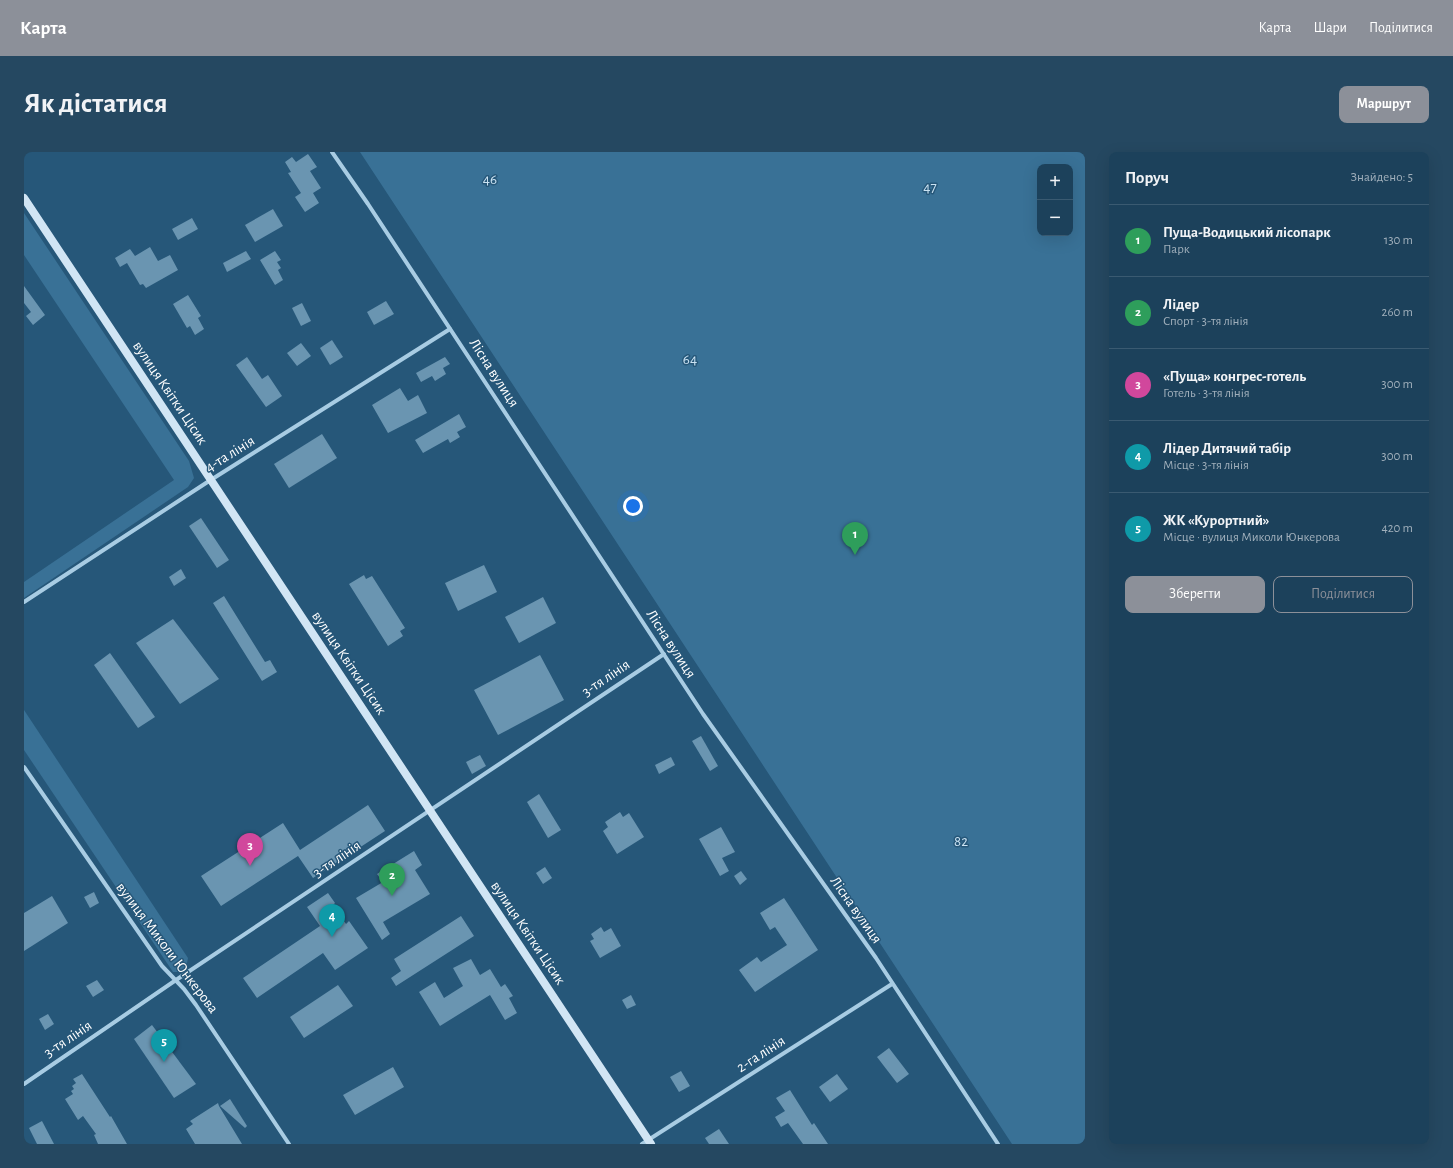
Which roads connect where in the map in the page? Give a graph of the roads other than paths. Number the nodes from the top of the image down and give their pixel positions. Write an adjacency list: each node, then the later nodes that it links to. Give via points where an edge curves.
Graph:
1 (332, 152): 3 (street, Лісна вулиця)
2 (24, 198): 4 (street, вулиця Квітки Цісик)
3 (450, 329): 4 (street, 4-та лінія); 6 (street, Лісна вулиця)
4 (211, 480): 5 (street, 4-та лінія); 8 (street, вулиця Квітки Цісик)
5 (24, 602)
6 (664, 654): 8 (street, 3-тя лінія); 10 (street, Лісна вулиця, via 703,714)
7 (24, 767): 9 (street, вулиця Миколи Юнкерова, via 149,948)
8 (430, 811): 9 (street, 3-тя лінія); 12 (street, вулиця Квітки Цісик)
9 (176, 980): 11 (street, 3-тя лінія); 13 (street, вулиця Миколи Юнкерова, via 196,1005)
10 (892, 984): 12 (street, 2-га лінія); 14 (street, Лісна вулиця)
11 (24, 1084)
12 (647, 1143)
13 (289, 1144)
14 (998, 1144)

